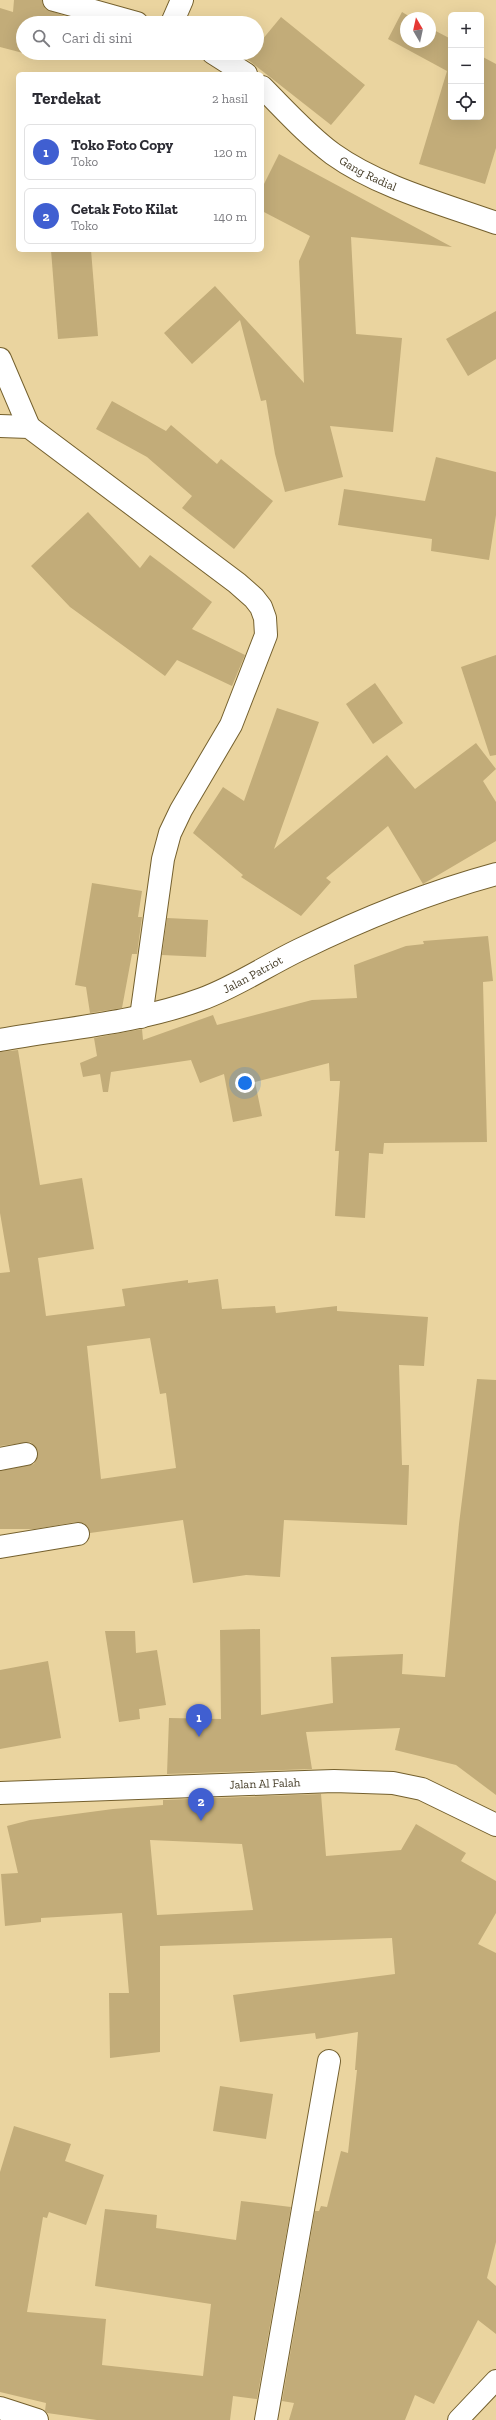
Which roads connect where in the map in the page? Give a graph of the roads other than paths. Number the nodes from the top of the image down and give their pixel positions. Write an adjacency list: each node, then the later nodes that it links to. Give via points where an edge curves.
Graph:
1 (54, 0): 3 (street)
2 (182, 0): 4 (street)
3 (112, 16)
4 (175, 16)
5 (224, 60): 6 (street)
6 (243, 72)
7 (264, 89): 8 (street, Gang Radial, via 316,141 351,165 381,180)
8 (496, 223)
9 (0, 359): 11 (street)
10 (0, 426): 11 (street)
11 (28, 427): 13 (street, via 237,583 254,598 265,618 266,635 231,725 194,785 170,833 163,859)
12 (496, 874): 13 (street, Jalan Patriot, via 438,890 397,905 299,950 215,994)
13 (142, 1017): 14 (street, Jalan Patriot)
14 (0, 1040)
15 (26, 1454): 16 (street)
16 (0, 1459)
17 (78, 1534): 18 (street)
18 (0, 1547)
19 (0, 1793): 20 (street, Jalan Al Falah, via 326,1781 393,1783 422,1789)
20 (496, 1825)
21 (329, 2061): 25 (street)
22 (496, 2380): 26 (lane)
23 (0, 2408): 24 (street)
24 (37, 2420)
25 (266, 2420)
26 (458, 2420)

